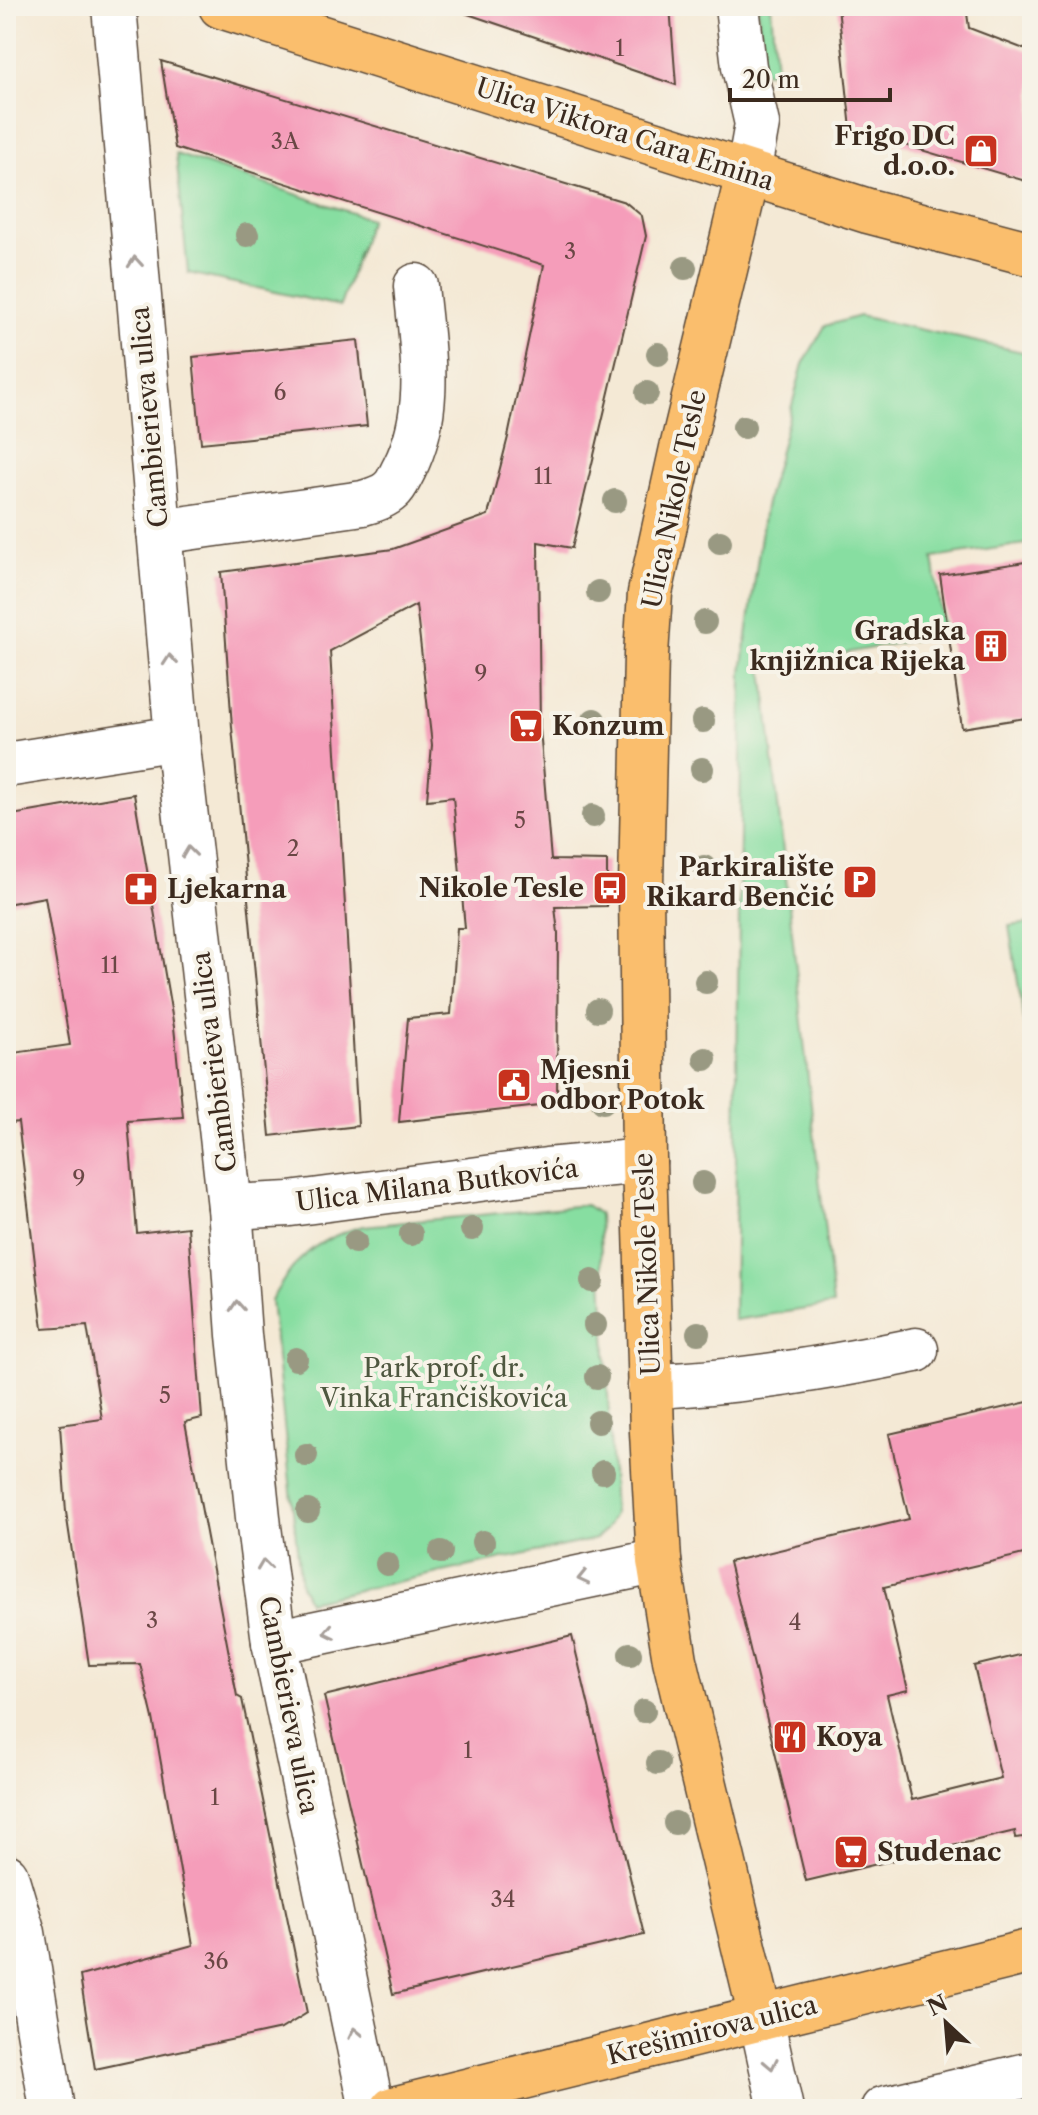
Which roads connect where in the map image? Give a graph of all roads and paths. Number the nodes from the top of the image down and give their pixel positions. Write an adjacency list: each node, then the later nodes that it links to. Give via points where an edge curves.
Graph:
1 (114, 6): 7 (street, Cambierieva ulica, one-way to 1)
2 (221, 6): 4 (main road, Ulica Viktora Cara Emina)
3 (737, 6): 4 (street, via 757,124)
4 (748, 174): 5 (main road, Ulica Viktora Cara Emina); 10 (main road, Ulica Nikole Tesle, via 650,593 641,885)
5 (1032, 254)
6 (416, 286): 7 (street, via 424,400 409,458 392,489 363,503)
7 (159, 532): 8 (street, Cambierieva ulica, one-way to 7)
8 (177, 738): 9 (street); 11 (street, Cambierieva ulica, one-way to 8)
9 (6, 765)
10 (644, 1161): 11 (street, Ulica Milana Butkovića); 13 (main road, Ulica Nikole Tesle)
11 (230, 1207): 15 (street, Cambierieva ulica, one-way to 11)
12 (916, 1350): 13 (street, via 709,1384)
13 (650, 1386): 14 (main road, Ulica Nikole Tesle)
14 (659, 1561): 15 (street, one-way to 15); 18 (main road, Ulica Nikole Tesle, via 675,1660)
15 (274, 1642): 21 (street, Cambierieva ulica, one-way to 15)
16 (6, 1876): 20 (street, via 23,1933)
17 (1032, 1951): 18 (main road, Krešimirova ulica)
18 (761, 2018): 22 (main road, Krešimirova ulica); 23 (street, one-way to 23)
19 (1032, 2074): 24 (street)
20 (52, 2109)
21 (372, 2109)
22 (393, 2109)
23 (781, 2109)
24 (883, 2109)

